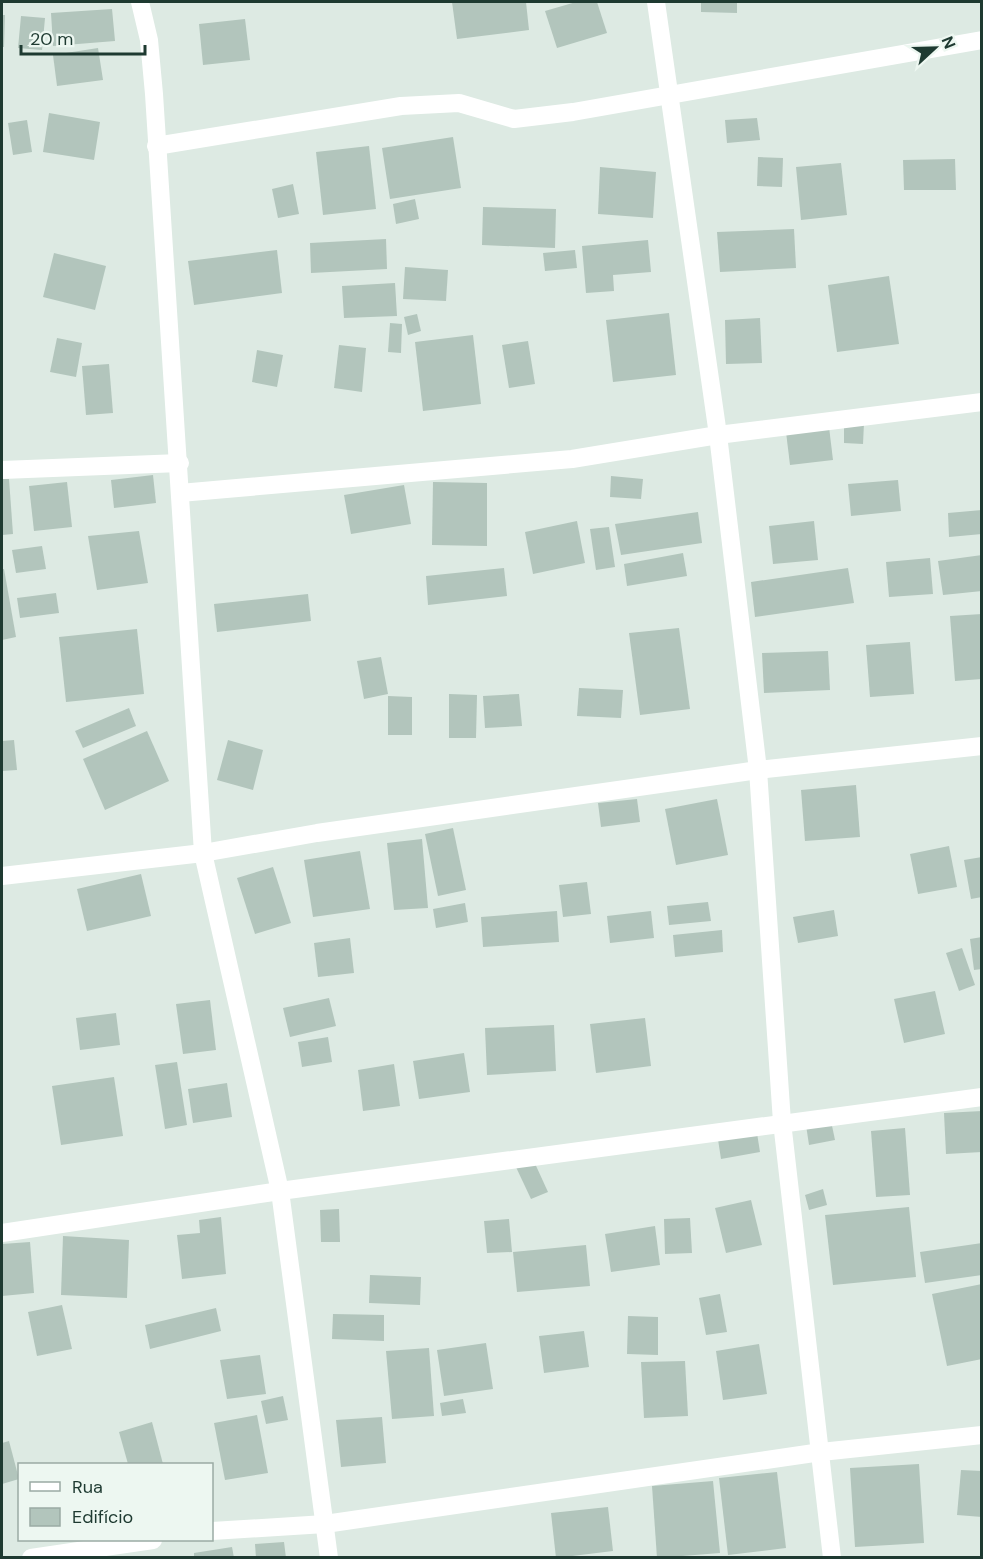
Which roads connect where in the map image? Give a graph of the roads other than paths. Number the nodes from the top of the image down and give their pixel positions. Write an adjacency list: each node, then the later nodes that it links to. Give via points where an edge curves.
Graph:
1 (140, 2): 5 (street, via 149,40)
2 (656, 2): 4 (street)
3 (981, 40): 4 (street)
4 (668, 96): 5 (street, via 513,119 459,103 401,106); 7 (street)
5 (156, 146): 8 (street)
6 (981, 402): 7 (street)
7 (718, 435): 10 (street, via 572,459); 12 (street)
8 (180, 463): 9 (street); 10 (street)
9 (2, 470)
10 (180, 493): 13 (street)
11 (981, 746): 12 (street)
12 (758, 770): 13 (street); 16 (street)
13 (203, 853): 14 (street); 17 (street)
14 (2, 876)
15 (981, 1097): 16 (street)
16 (782, 1122): 17 (street); 20 (street)
17 (280, 1191): 18 (street); 21 (street)
18 (2, 1233)
19 (981, 1435): 20 (street)
20 (821, 1452): 21 (street); 26 (street)
21 (325, 1524): 22 (street); 25 (street)
22 (213, 1531)
23 (139, 1541): 24 (street)
24 (31, 1557)
25 (329, 1557)
26 (832, 1557)

